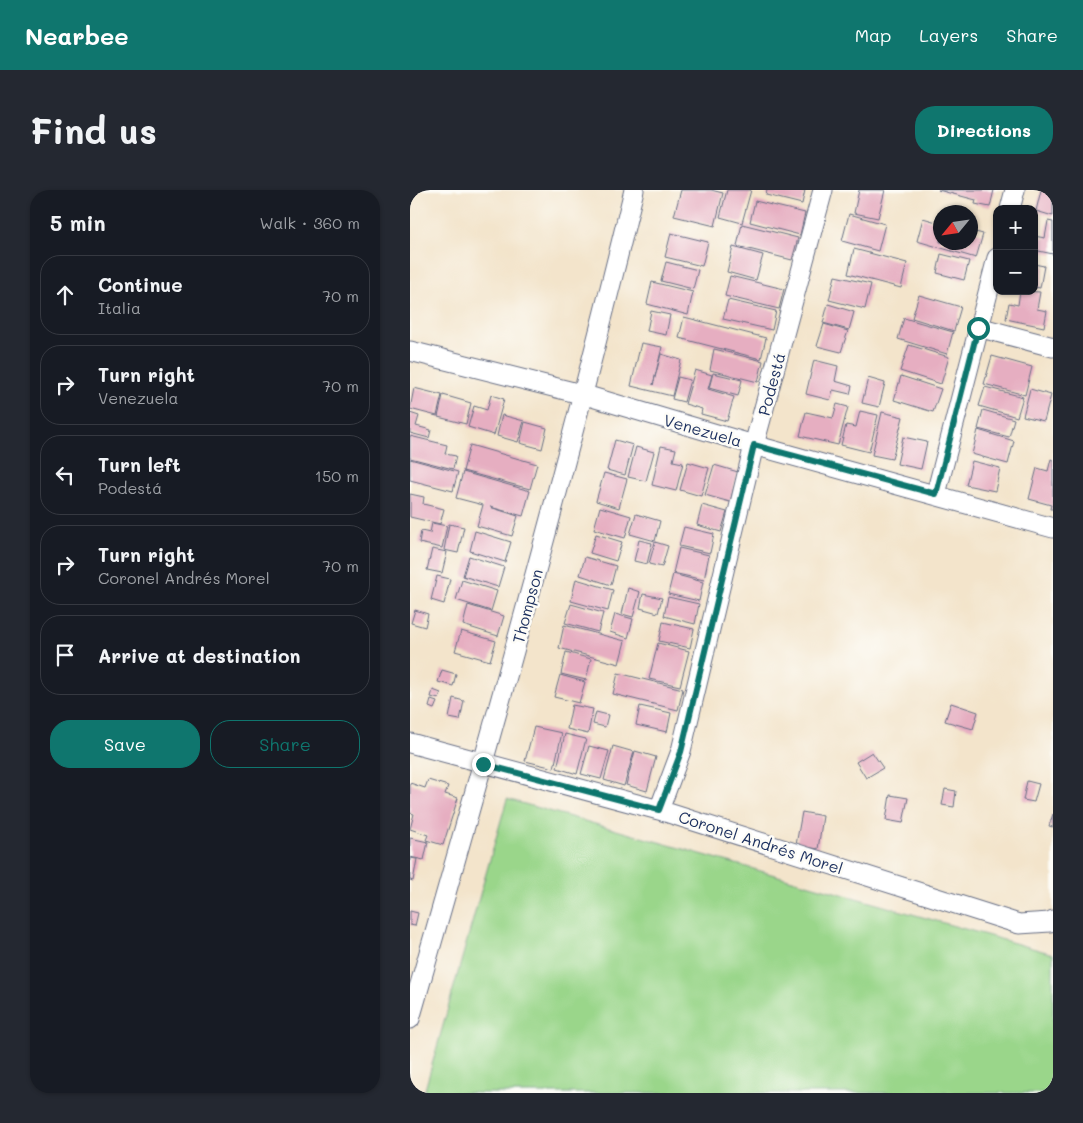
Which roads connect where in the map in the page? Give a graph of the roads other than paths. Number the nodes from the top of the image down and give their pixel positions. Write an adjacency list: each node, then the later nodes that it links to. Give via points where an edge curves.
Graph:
1 (634, 190): 9 (street, Thompson)
2 (823, 190): 10 (street, Podestá)
3 (1014, 190): 4 (street)
4 (1011, 205)
5 (993, 273): 6 (street)
6 (978, 328): 7 (street); 11 (street)
7 (1053, 346)
8 (410, 351): 9 (street, Venezuela)
9 (585, 395): 10 (street, Venezuela); 14 (street, Thompson)
10 (754, 445): 11 (street, Venezuela); 15 (street, Podestá, via 681,752)
11 (936, 494): 12 (street, Venezuela)
12 (1053, 528)
13 (410, 743): 14 (street, Coronel Andrés Morel)
14 (483, 764): 15 (street, Coronel Andrés Morel); 17 (street, Thompson)
15 (659, 810): 16 (street, Coronel Andrés Morel, via 1018,924)
16 (1053, 920)
17 (410, 1019)

